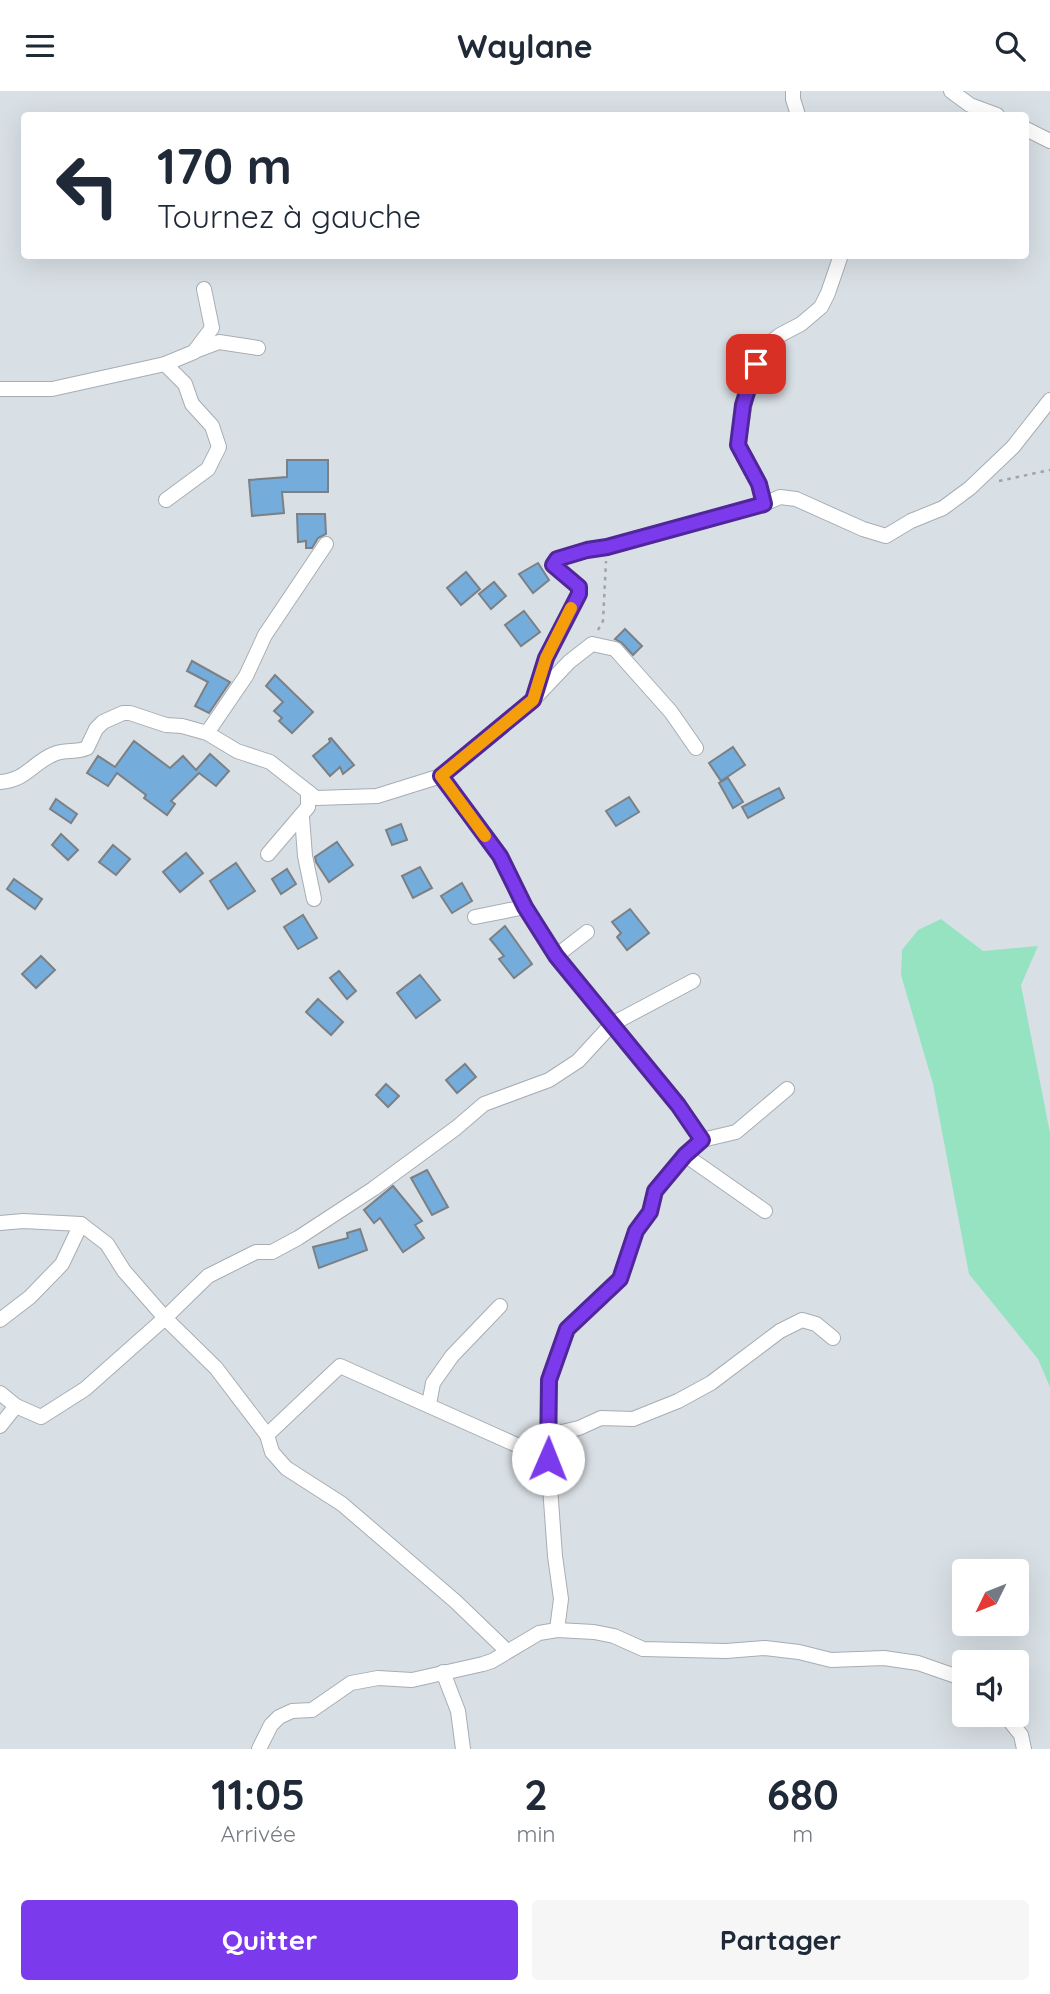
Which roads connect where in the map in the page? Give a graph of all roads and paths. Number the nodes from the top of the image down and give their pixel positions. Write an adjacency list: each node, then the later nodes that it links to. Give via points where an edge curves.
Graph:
1 (793, 91): 3 (street)
2 (951, 91): 4 (street)
3 (797, 112)
4 (989, 112)
5 (1029, 130): 6 (street)
6 (1050, 141)
7 (840, 259): 17 (street, via 821,307 761,350 748,384 738,445)
8 (204, 289): 10 (street, via 212,328)
9 (258, 348): 10 (street, via 219,342)
10 (194, 352): 11 (street)
11 (165, 364): 12 (street, via 52,389); 16 (street, via 185,384 192,404 212,426 219,447 208,469)
12 (0, 389)
13 (1050, 400): 15 (street, via 1013,447)
14 (1050, 470): 15 (path)
15 (970, 488): 17 (street, via 943,508 886,536 796,499 780,497)
16 (166, 500)
17 (764, 504): 19 (street)
18 (326, 544): 22 (street)
19 (607, 547): 20 (path, via 603,621); 21 (street, via 557,559 553,565 579,587 579,594 546,658)
20 (595, 645): 21 (street, via 569,662); 23 (street, via 615,649)
21 (533, 700): 24 (street)
22 (207, 733): 25 (street, via 123,713 103,722 81,751 63,750 24,776); 26 (street, via 237,751 270,761)
23 (696, 748)
24 (441, 776): 26 (street, via 377,796 321,799); 30 (street, via 500,856)
25 (0, 782)
26 (307, 792): 27 (street, via 308,807)
27 (302, 817): 28 (street); 29 (street)
28 (268, 854)
29 (314, 898)
30 (525, 907): 31 (street); 33 (street)
31 (475, 917)
32 (587, 932): 33 (street)
33 (556, 956): 35 (street)
34 (693, 981): 35 (street)
35 (612, 1024): 37 (street); 43 (street, via 578,1061 549,1080 484,1104 298,1238 208,1276)
36 (787, 1089): 37 (street, via 736,1132)
37 (702, 1140): 38 (street)
38 (685, 1155): 39 (street); 51 (street, via 655,1191 620,1279 567,1329 549,1380)
39 (765, 1211)
40 (0, 1223): 41 (street)
41 (81, 1224): 43 (street, via 107,1244); 44 (street, via 62,1264)
42 (500, 1306): 47 (street, via 452,1356 433,1383)
43 (165, 1318): 48 (street, via 85,1389 41,1417); 50 (street, via 216,1368)
44 (0, 1320)
45 (832, 1338): 51 (street, via 817,1324 802,1319 678,1401 633,1419 601,1418)
46 (0, 1393): 48 (street)
47 (429, 1404): 50 (street, via 340,1366); 52 (street)
48 (16, 1406): 49 (street)
49 (0, 1426)
50 (267, 1435): 54 (street, via 272,1453 286,1468 342,1504)
51 (549, 1435): 52 (street)
52 (548, 1459): 53 (street, via 561,1599)
53 (557, 1630): 54 (street, via 538,1633); 56 (street, via 614,1636 643,1649 765,1648 831,1660 884,1658)
54 (507, 1651): 55 (street, via 492,1661)
55 (443, 1672): 58 (street, via 412,1680 378,1678 351,1683 312,1710 279,1717); 59 (street, via 458,1710)
56 (952, 1675)
57 (1015, 1727): 60 (street)
58 (259, 1749)
59 (463, 1749)
60 (1024, 1749)

